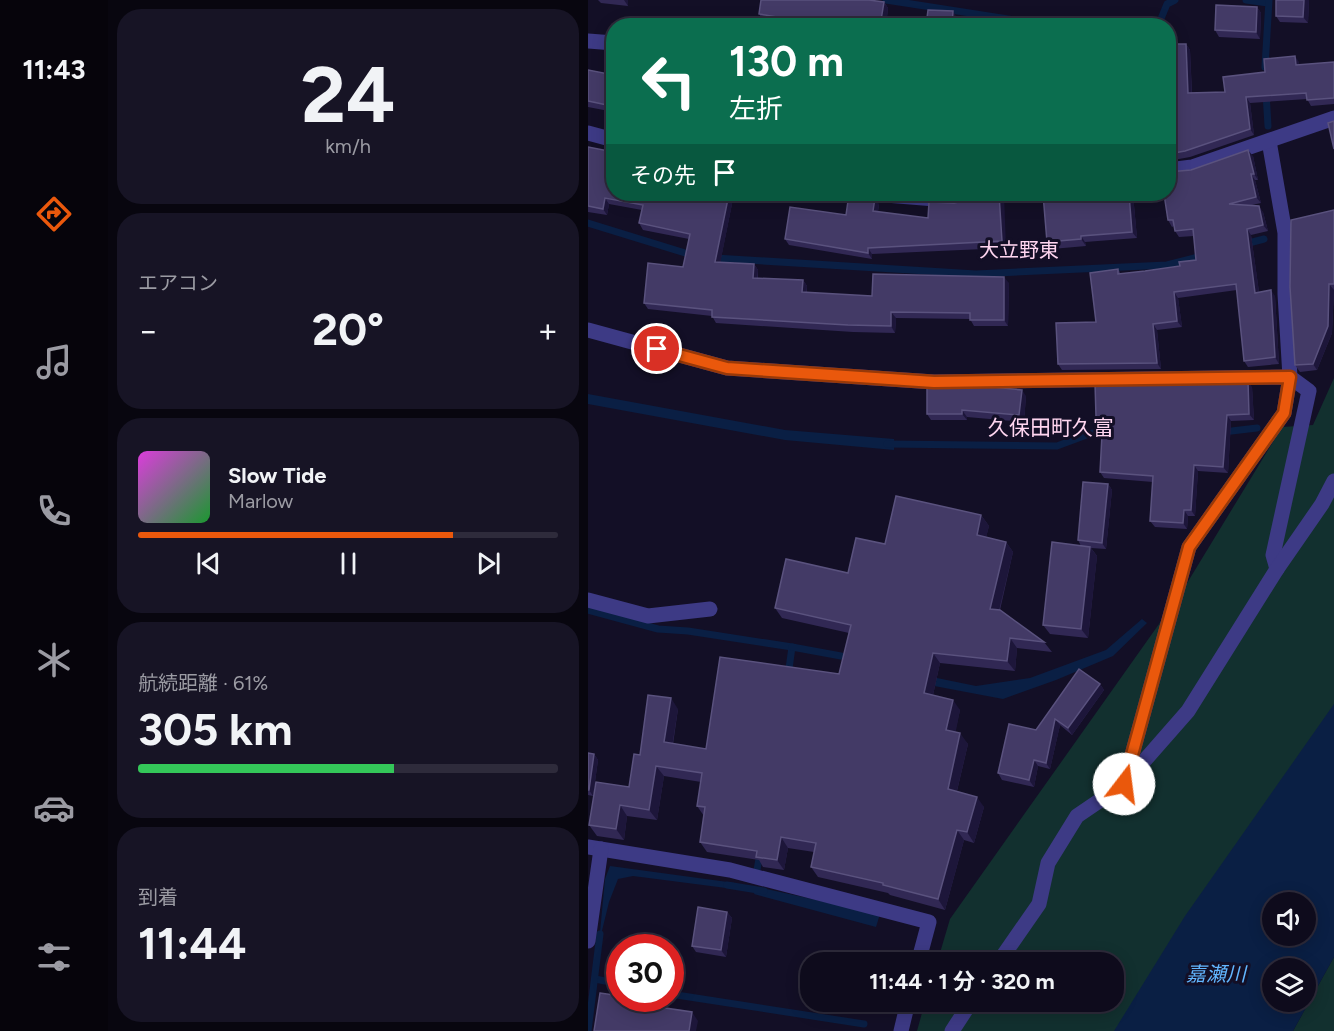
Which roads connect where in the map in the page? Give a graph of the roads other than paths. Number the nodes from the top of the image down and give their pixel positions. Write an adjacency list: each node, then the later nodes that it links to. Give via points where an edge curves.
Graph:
1 (588, 41): 2 (street)
2 (606, 42)
3 (1334, 118): 6 (street)
4 (588, 134): 5 (street)
5 (606, 138)
6 (1269, 141): 7 (street); 9 (street, via 1285,232)
7 (1176, 169)
8 (588, 330): 9 (street, via 727,368 922,382)
9 (1290, 377): 11 (street, via 1309,391 1273,555); 14 (street, via 1284,413 1189,547)
10 (1334, 481): 11 (street)
11 (1277, 569): 14 (street, via 1188,711)
12 (588, 600): 13 (street, via 648,616)
13 (710, 609)
14 (1124, 784): 18 (street, via 1077,816 1048,862 1039,904)
15 (596, 852): 16 (street); 17 (street, via 730,870 929,922)
16 (588, 941)
17 (921, 952)
18 (1006, 952)
19 (906, 1012): 21 (street)
20 (965, 1012): 22 (street)
21 (901, 1031)
22 (952, 1031)

